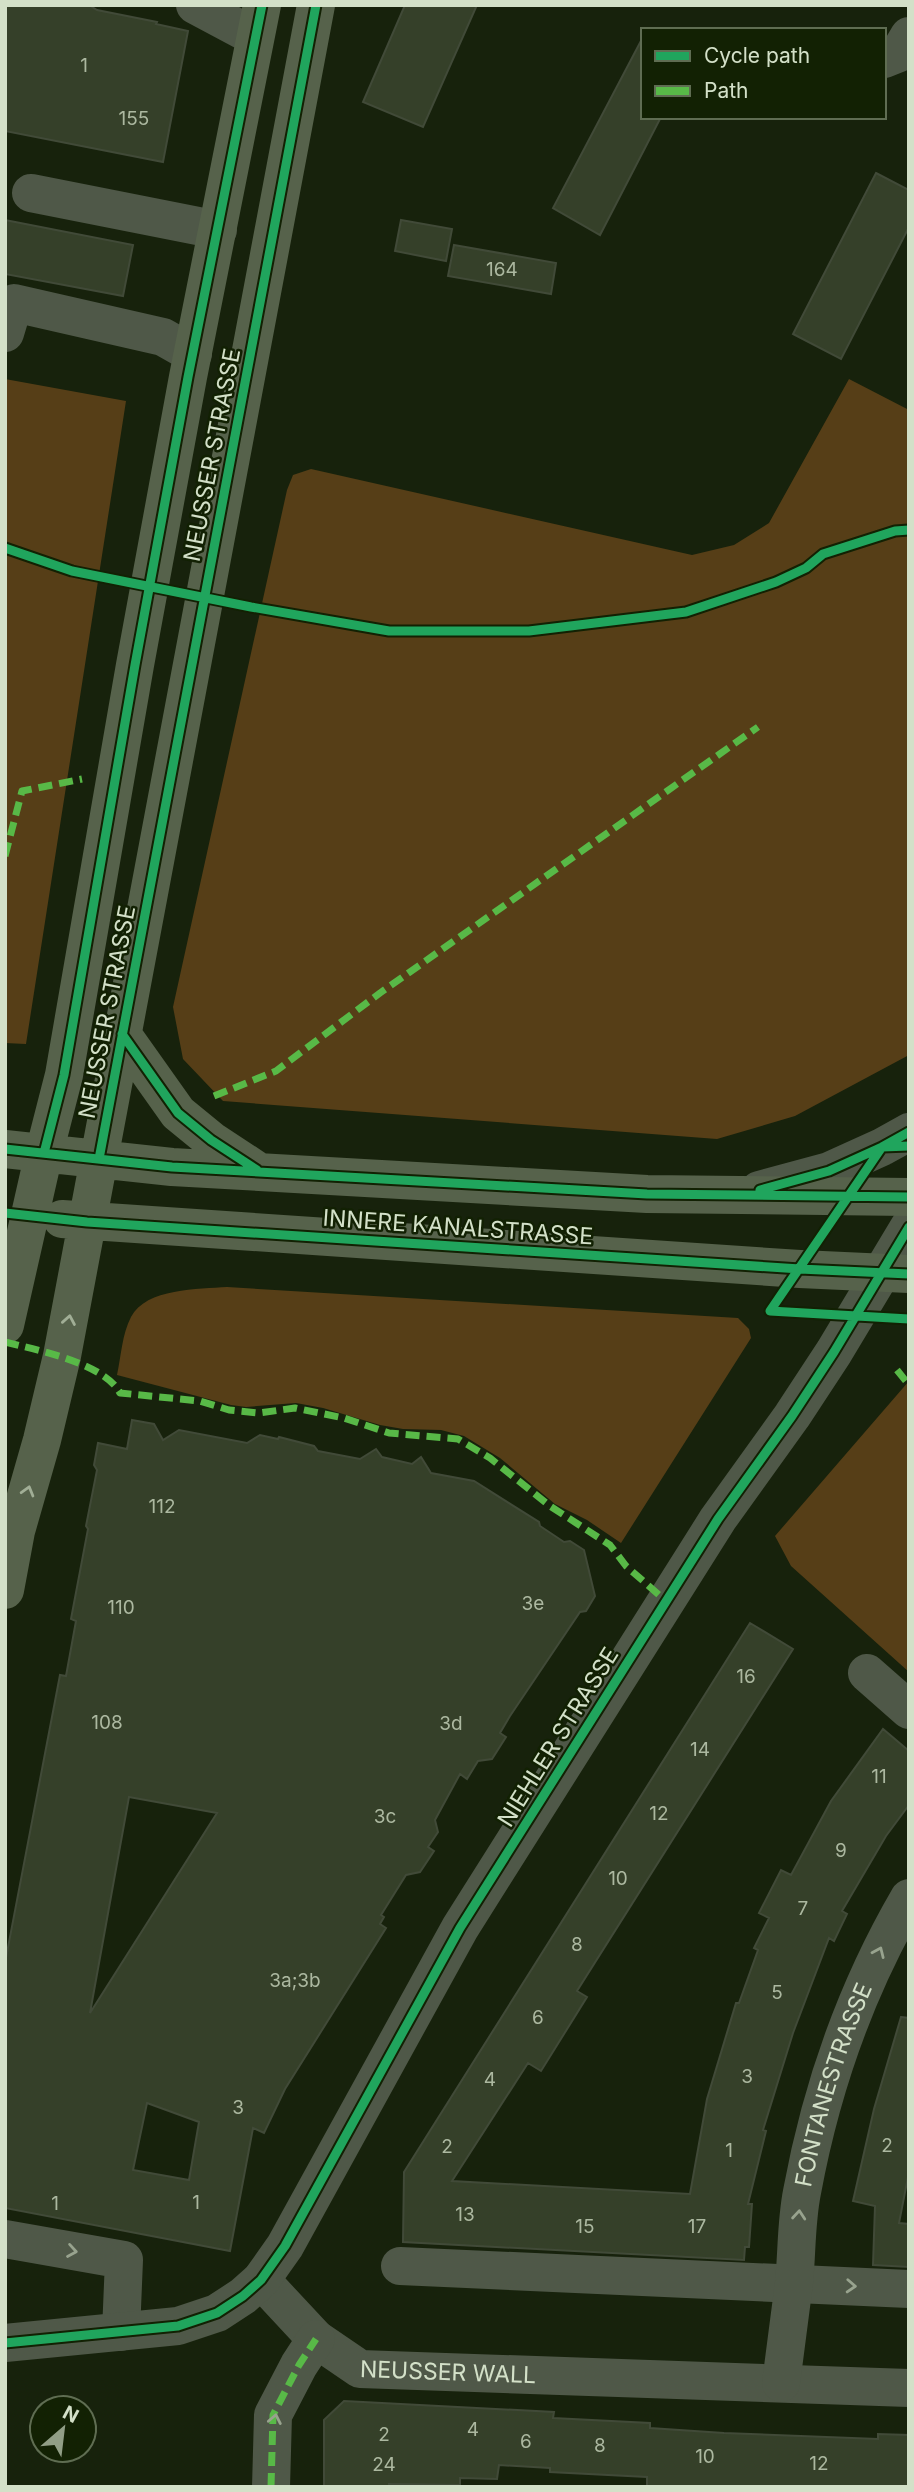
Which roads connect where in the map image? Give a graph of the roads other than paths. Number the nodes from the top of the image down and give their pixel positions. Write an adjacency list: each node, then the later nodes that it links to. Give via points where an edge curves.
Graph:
1 (195, 5): 3 (street)
2 (316, 5): 4 (main road, NEUSSER STRASSE)
3 (259, 21): 4 (main road); 6 (main road, NEUSSER STRASSE)
4 (299, 86): 10 (main road, NEUSSER STRASSE)
5 (31, 193): 6 (street)
6 (218, 230): 8 (main road, NEUSSER STRASSE)
7 (5, 333): 8 (street, via 14,303 163,337)
8 (193, 354): 9 (main road, NEUSSER STRASSE)
9 (135, 665): 10 (main road); 14 (main road, NEUSSER STRASSE, via 64,1075)
10 (189, 679): 11 (main road, NEUSSER STRASSE)
11 (122, 1034): 15 (main road, NEUSSER STRASSE); 16 (main road, via 178,1112)
12 (909, 1132): 17 (street, via 829,1171)
13 (5, 1149): 14 (main road, INNERE KANALSTRASSE)
14 (44, 1153): 15 (main road, INNERE KANALSTRASSE); 19 (main road, NEUSSER STRASSE)
15 (99, 1159): 16 (main road, INNERE KANALSTRASSE); 20 (main road, NEUSSER STRASSE)
16 (260, 1172): 17 (main road, INNERE KANALSTRASSE)
17 (740, 1195): 18 (main road, INNERE KANALSTRASSE)
18 (909, 1197)
19 (18, 1215): 20 (main road, INNERE KANALSTRASSE); 23 (main road, NEUSSER STRASSE)
20 (87, 1222): 22 (main road, INNERE KANALSTRASSE); 24 (main road, NEUSSER STRASSE, one-way to 20, via 62,1356)
21 (909, 1227): 22 (street, NIEHLER STRASSE)
22 (896, 1273): 30 (street, NIEHLER STRASSE, via 718,1519 460,1928 290,2238)
23 (6, 1320)
24 (5, 1590)
25 (867, 1673): 26 (street)
26 (909, 1710)
27 (909, 1898): 31 (street, FONTANESTRASSE, one-way to 27, via 801,2194 844,2032 883,1942)
28 (5, 2239): 33 (street, one-way to 33, via 124,2260)
29 (401, 2266): 31 (street)
30 (261, 2280): 33 (street, via 217,2313 178,2326); 34 (street, NEUSSER WALL)
31 (794, 2283): 32 (street, one-way to 32); 36 (street)
32 (909, 2289)
33 (121, 2332): 35 (street)
34 (316, 2339): 36 (street, NEUSSER WALL, via 360,2369); 38 (street, one-way to 34, via 273,2415)
35 (5, 2343)
36 (781, 2383): 37 (street, NEUSSER WALL)
37 (909, 2388)
38 (271, 2487)

